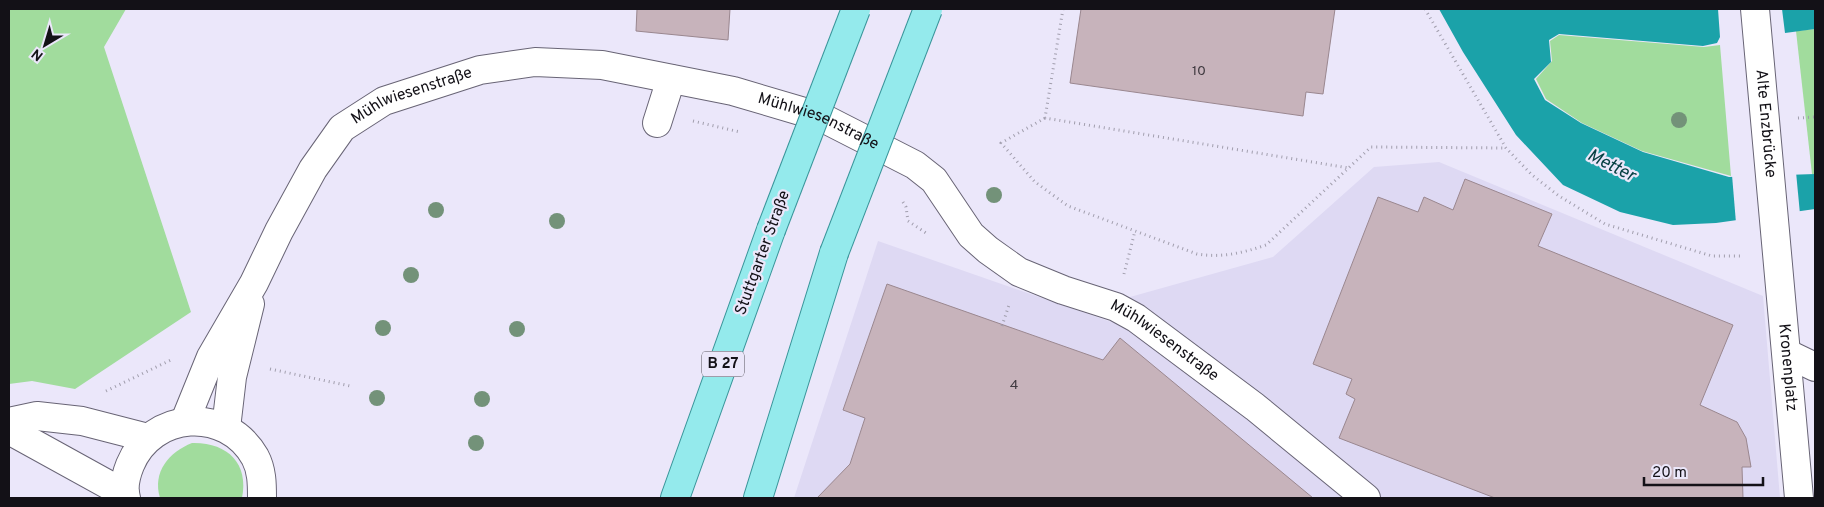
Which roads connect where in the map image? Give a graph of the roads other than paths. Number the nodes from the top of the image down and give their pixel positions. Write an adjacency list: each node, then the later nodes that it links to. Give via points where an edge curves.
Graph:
1 (856, 9): 18 (main road, Stuttgarter Straße / B 27, bridge, via 771,230)
2 (928, 9): 16 (main road, bridge, via 834,253)
3 (1755, 9): 6 (street, Alte Enzbrücke)
4 (671, 79): 5 (street); 7 (street, Mühlwiesenstraße, via 602,65 535,62 480,70 384,101 342,128 313,169); 19 (street, Mühlwiesenstraße, via 733,91 821,117 901,156 934,180 971,235 988,250 1019,272 1116,306 1136,318 1255,407)
5 (657, 123)
6 (1776, 247): 8 (street, Kronenplatz)
7 (254, 283): 10 (street, Mühlwiesenstraße, via 210,357); 12 (street, Mühlwiesenstraße, via 232,377)
8 (1788, 354): 9 (street); 20 (street, Kronenplatz)
9 (1815, 367)
10 (185, 421): 12 (street, via 206,422); 14 (street, via 165,426)
11 (9, 422): 14 (street, via 38,416 82,421)
12 (226, 428): 17 (street, via 243,441 255,458 262,478)
13 (9, 430): 15 (street)
14 (148, 438): 15 (street, via 132,460)
15 (125, 496)
16 (760, 496)
17 (262, 498)
18 (674, 498)
19 (1366, 498)
20 (1800, 498)

